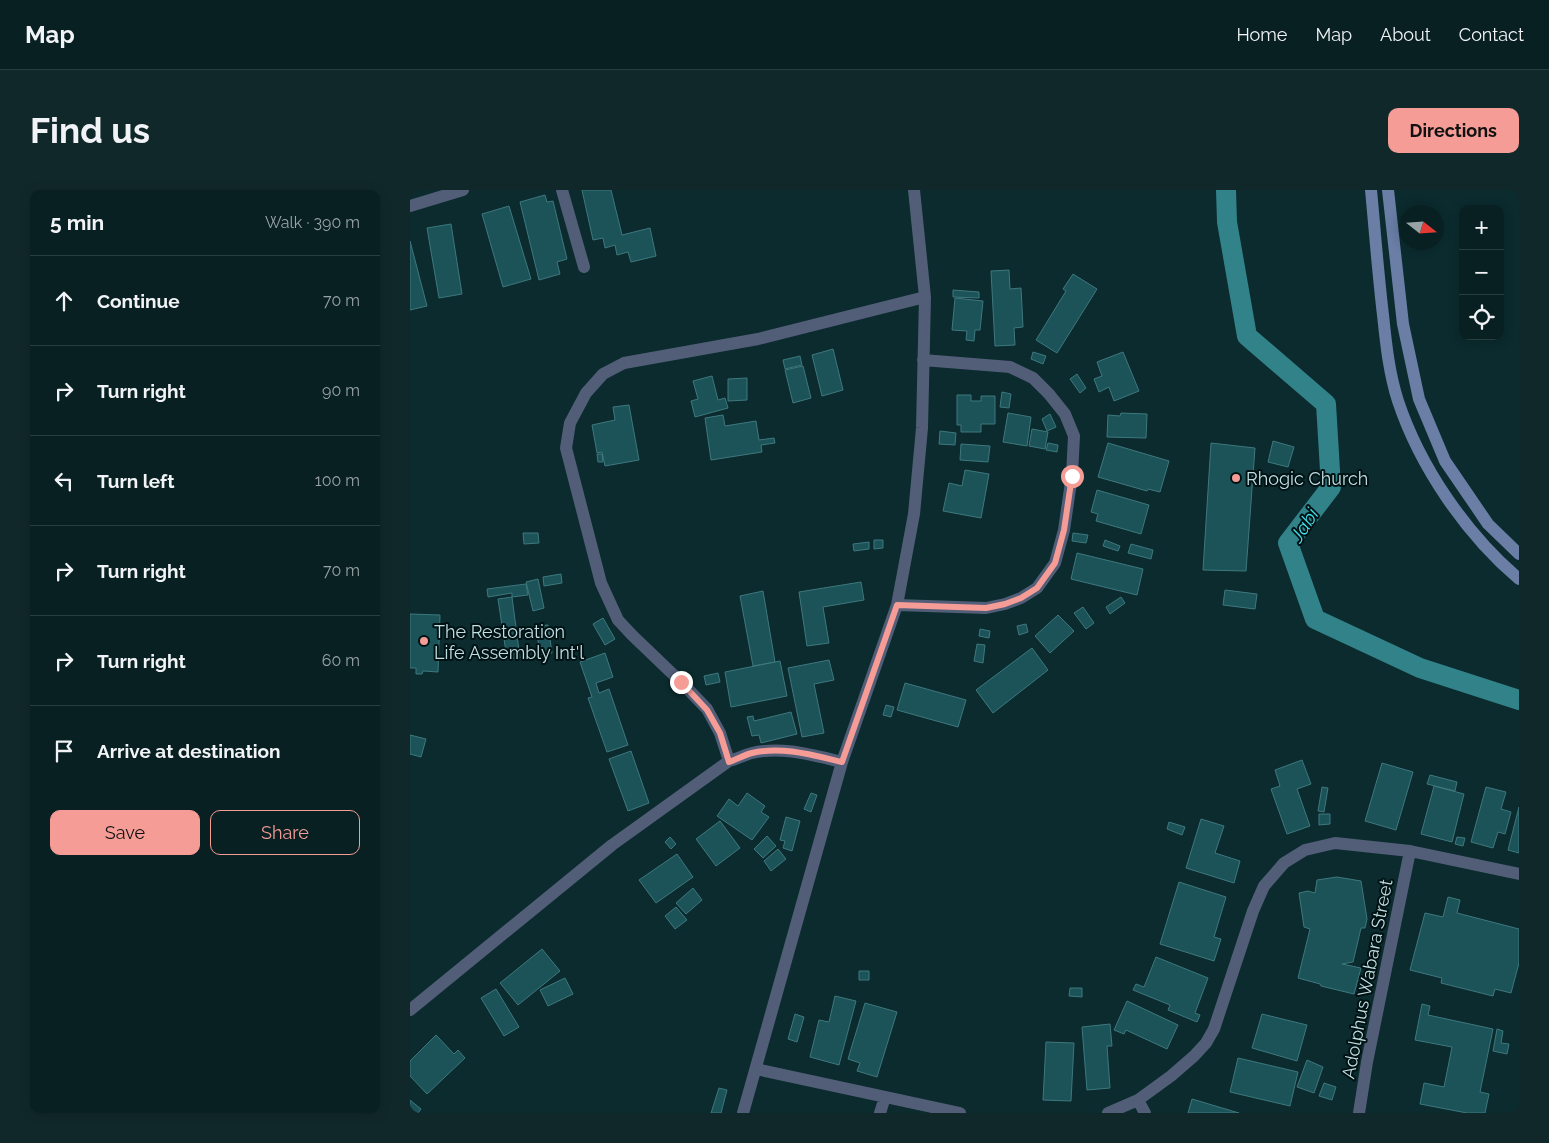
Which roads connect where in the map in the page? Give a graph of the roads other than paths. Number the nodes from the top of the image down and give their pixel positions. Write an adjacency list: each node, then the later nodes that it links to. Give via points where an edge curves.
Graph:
1 (463, 190): 6 (street)
2 (562, 190): 7 (street)
3 (914, 190): 8 (street)
4 (1371, 190): 11 (street, via 1387,355 1398,401 1442,491 1481,542)
5 (1388, 190): 10 (street, via 1403,324 1420,399 1445,461 1488,524)
6 (410, 206)
7 (584, 267)
8 (925, 297): 9 (street); 13 (street, via 758,339 624,363 603,374 586,393 570,423 566,448 601,583 618,620 707,710 720,733)
9 (923, 360): 12 (street, via 922,428 914,514); 12 (street, via 1010,367 1033,378 1065,414 1074,436 1072,476 1064,530 1055,563 1037,588 1021,598 986,608)
10 (1519, 554)
11 (1519, 578)
12 (897, 605): 14 (street)
13 (729, 762): 14 (street, via 752,753 775,751); 17 (street, via 612,845)
14 (842, 762): 18 (street)
15 (1410, 851): 16 (street); 20 (street, via 1335,843 1305,850 1284,863 1264,886 1253,911 1214,1029 1206,1043 1171,1076); 26 (street, Adolphus Wabara Street)
16 (1519, 874)
17 (410, 1010)
18 (756, 1069): 19 (street); 21 (street)
19 (885, 1097): 22 (street); 23 (street)
20 (1138, 1100): 24 (street); 25 (street)
21 (743, 1113)
22 (880, 1113)
23 (960, 1113)
24 (1108, 1113)
25 (1146, 1113)
26 (1359, 1113)

